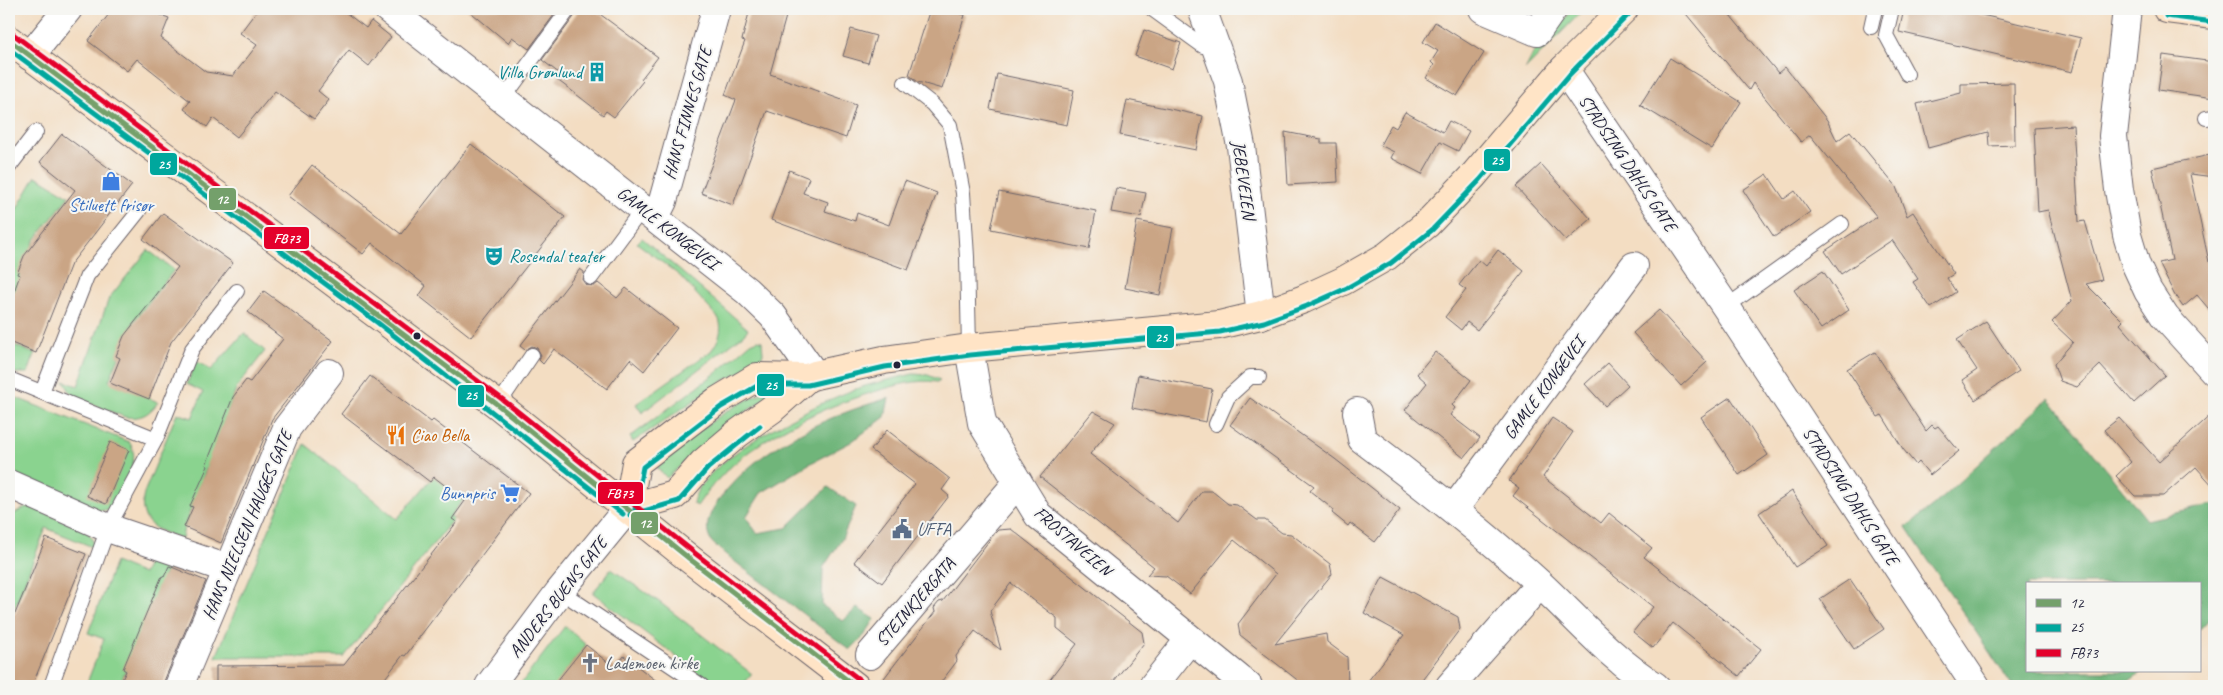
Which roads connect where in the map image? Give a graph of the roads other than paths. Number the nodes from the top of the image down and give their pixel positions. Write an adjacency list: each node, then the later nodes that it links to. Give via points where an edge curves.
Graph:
1 (68, 9): 16 (street)
2 (388, 9): 21 (street, GAMLE KONGEVEI)
3 (569, 9): 21 (lane)
4 (716, 9): 25 (street, HANS FINNES GATE, via 663,201)
5 (1152, 9): 17 (lane, via 1204,46)
6 (1202, 9): 17 (street, JEBEVEIEN)
7 (1483, 9): 8 (street, via 1537,32)
8 (1553, 9)
9 (1624, 9): 18 (main road)
10 (1875, 9): 15 (lane)
11 (1892, 9): 19 (lane, via 1886,35)
12 (2126, 9): 34 (street, via 2113,136 2118,190 2127,234 2148,291 2165,317)
13 (2167, 9): 14 (main road)
14 (2214, 15)
15 (1871, 27)
16 (19, 48): 40 (main road)
17 (1217, 48): 31 (street, JEBEVEIEN, via 1228,81 1241,146)
18 (1564, 69): 30 (street, STADSING DAHLS GATE); 31 (main road, via 1474,175 1426,224 1386,256 1344,282)
19 (1907, 74)
20 (905, 83): 32 (lane, via 932,104 950,125 962,192)
21 (503, 99): 25 (street, GAMLE KONGEVEI)
22 (36, 132): 23 (lane)
23 (9, 167)
24 (140, 211): 39 (lane, via 87,276)
25 (649, 212): 28 (lane); 36 (street, GAMLE KONGEVEI, via 773,316)
26 (1842, 224): 30 (lane)
27 (1634, 266): 47 (street, GAMLE KONGEVEI)
28 (591, 278)
29 (237, 291): 43 (lane, via 192,349)
30 (1726, 307): 63 (street, STADSING DAHLS GATE)
31 (1261, 315): 32 (main road, via 1219,325)
32 (969, 348): 36 (main road, via 884,360); 44 (street, FROSTAVEIEN, via 982,423)
33 (532, 355): 40 (lane)
34 (2214, 371)
35 (330, 373): 49 (street, HANS NIELSEN HAUGES GATE, via 287,428)
36 (811, 377): 46 (main road, via 710,457 675,495); 46 (main road, via 757,377 718,401 636,462)
37 (1259, 377): 42 (lane, via 1250,377 1228,397)
38 (9, 379): 39 (lane)
39 (42, 392): 43 (lane)
40 (498, 405): 46 (main road)
41 (1357, 412): 47 (street, via 1362,439)
42 (1216, 424)
43 (156, 439): 48 (lane)
44 (1018, 482): 52 (street, FROSTAVEIEN, via 1038,515); 53 (street, STEINKJERGATA)
45 (9, 484): 48 (street)
46 (628, 508): 51 (street, ANDERS BUENS GATE); 58 (main road)
47 (1454, 509): 50 (street)
48 (108, 528): 49 (street); 54 (lane)
49 (228, 569): 55 (street, HANS NIELSEN HAUGES GATE)
50 (1540, 584): 61 (street); 62 (street, via 1591,634)
51 (560, 591): 56 (street, ANDERS BUENS GATE); 57 (lane)
52 (1190, 639): 59 (street); 60 (street, FROSTAVEIEN)
53 (870, 655)
54 (51, 686)
55 (179, 686)
56 (489, 686)
57 (702, 686)
58 (855, 686)
59 (1153, 686)
60 (1248, 686)
61 (1450, 686)
62 (1655, 686)
63 (1976, 686)

